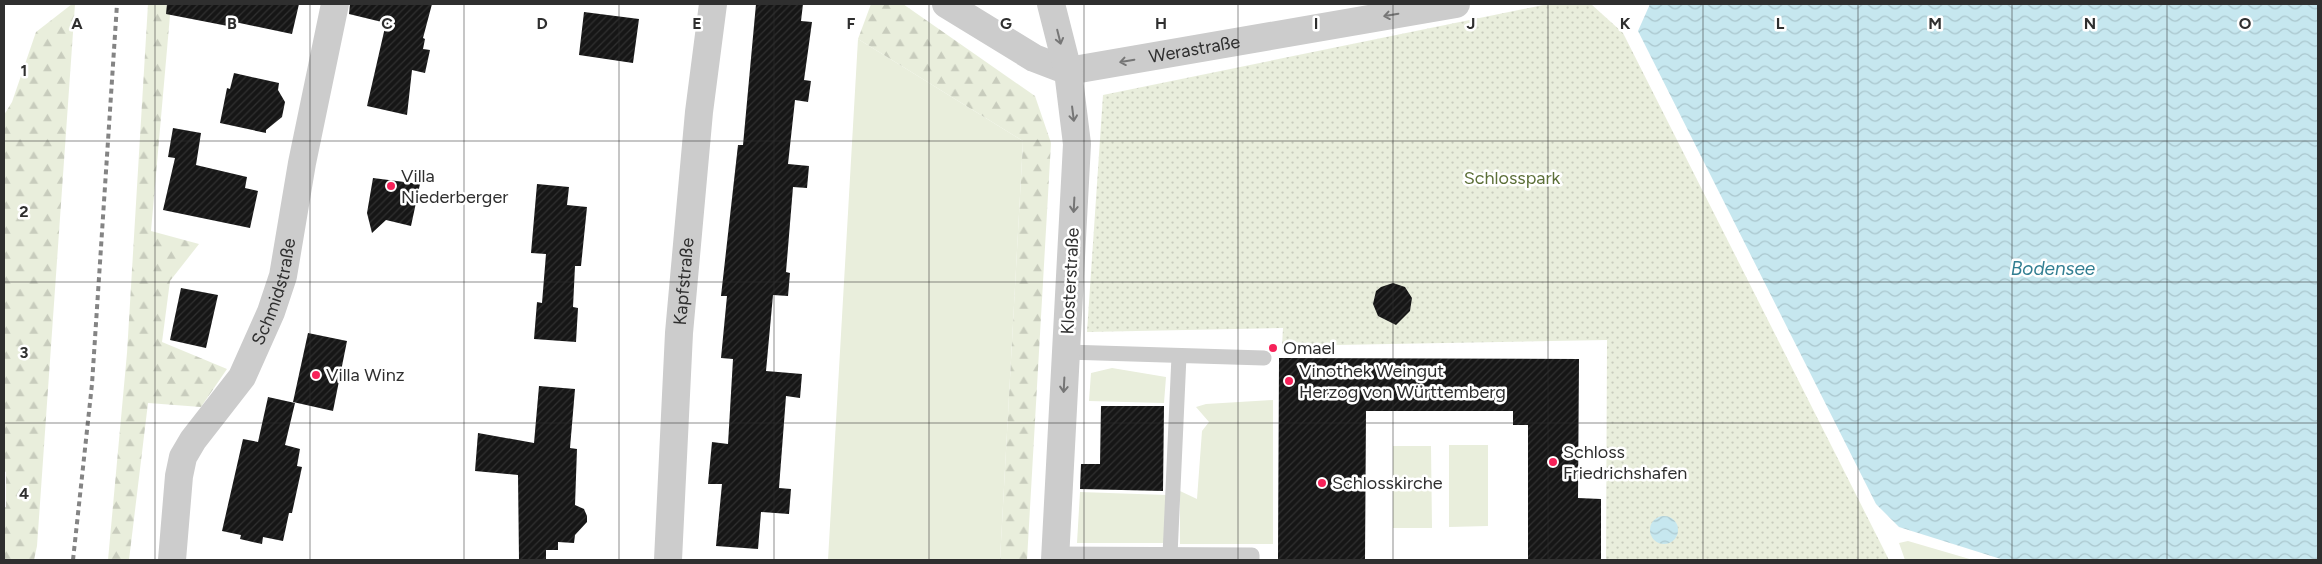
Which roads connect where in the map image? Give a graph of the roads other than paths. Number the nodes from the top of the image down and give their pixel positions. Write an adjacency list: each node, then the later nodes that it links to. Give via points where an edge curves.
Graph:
1 (335, 4): 12 (street, Schmidstraße, via 302,163 283,276 242,377 183,457)
2 (713, 4): 13 (street, Kapfstraße, via 699,112 679,333)
3 (946, 4): 6 (street, via 1034,58)
4 (1051, 4): 6 (street, Klosterstraße, one-way to 6)
5 (1456, 4): 6 (street, Werastraße, one-way to 6)
6 (1068, 71): 7 (street, Klosterstraße, one-way to 7, via 1077,144)
7 (1066, 352): 8 (lane); 11 (street, Klosterstraße, one-way to 11)
8 (1179, 356): 9 (lane); 10 (lane)
9 (1264, 358)
10 (1170, 555): 11 (lane); 14 (lane, via 1252,555)
11 (1056, 557)
12 (172, 560)
13 (668, 560)
14 (1252, 560)

